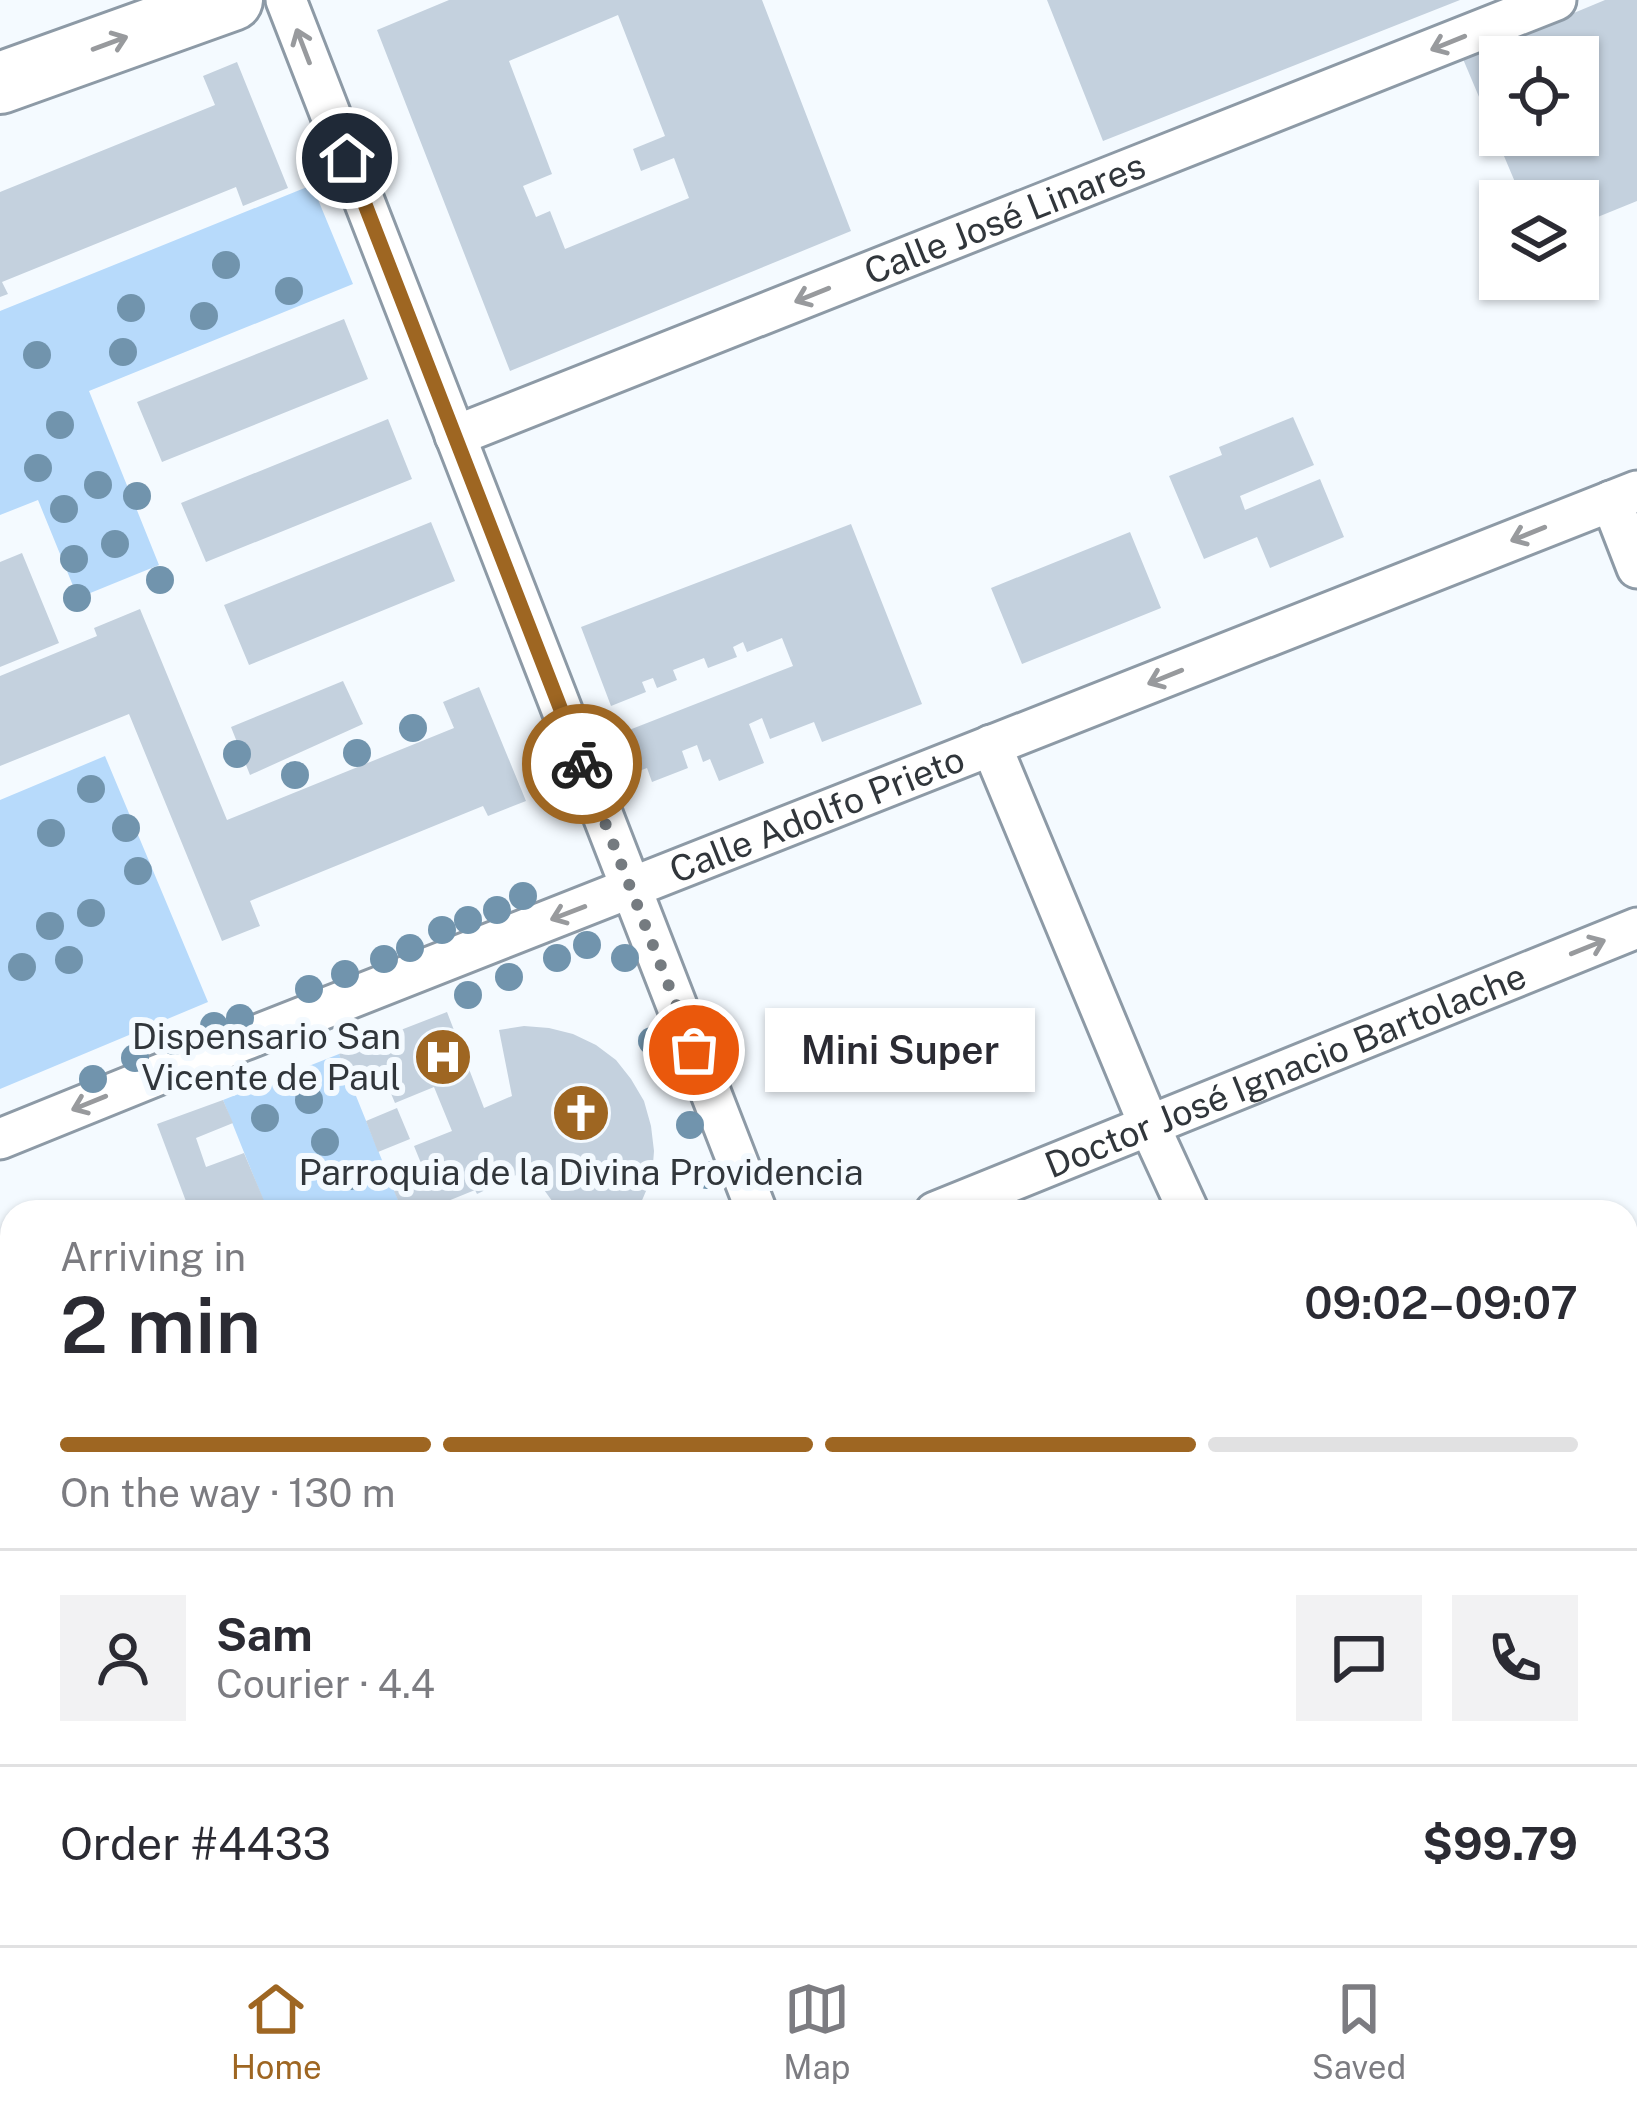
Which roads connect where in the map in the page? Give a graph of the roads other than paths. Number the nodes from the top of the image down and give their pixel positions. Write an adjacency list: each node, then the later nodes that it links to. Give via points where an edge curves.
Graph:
1 (232, 0): 4 (main road, one-way to 1)
2 (286, 0): 5 (street, one-way to 2)
3 (1556, 0): 5 (street, Calle José Linares, one-way to 5)
4 (0, 82)
5 (455, 436): 9 (street)
6 (1624, 496): 7 (street); 8 (street, Calle Adolfo Prieto, one-way to 8)
7 (1637, 568)
8 (992, 745): 9 (street, Calle Adolfo Prieto); 11 (street)
9 (631, 889): 12 (street, Calle Adolfo Prieto, one-way to 12); 13 (street)
10 (1637, 928): 11 (street, Doctor José Ignacio Bartolache, one-way to 10)
11 (1149, 1125): 14 (street, Doctor José Ignacio Bartolache); 15 (street)
12 (0, 1139)
13 (752, 1200)
14 (965, 1200)
15 (1183, 1200)

